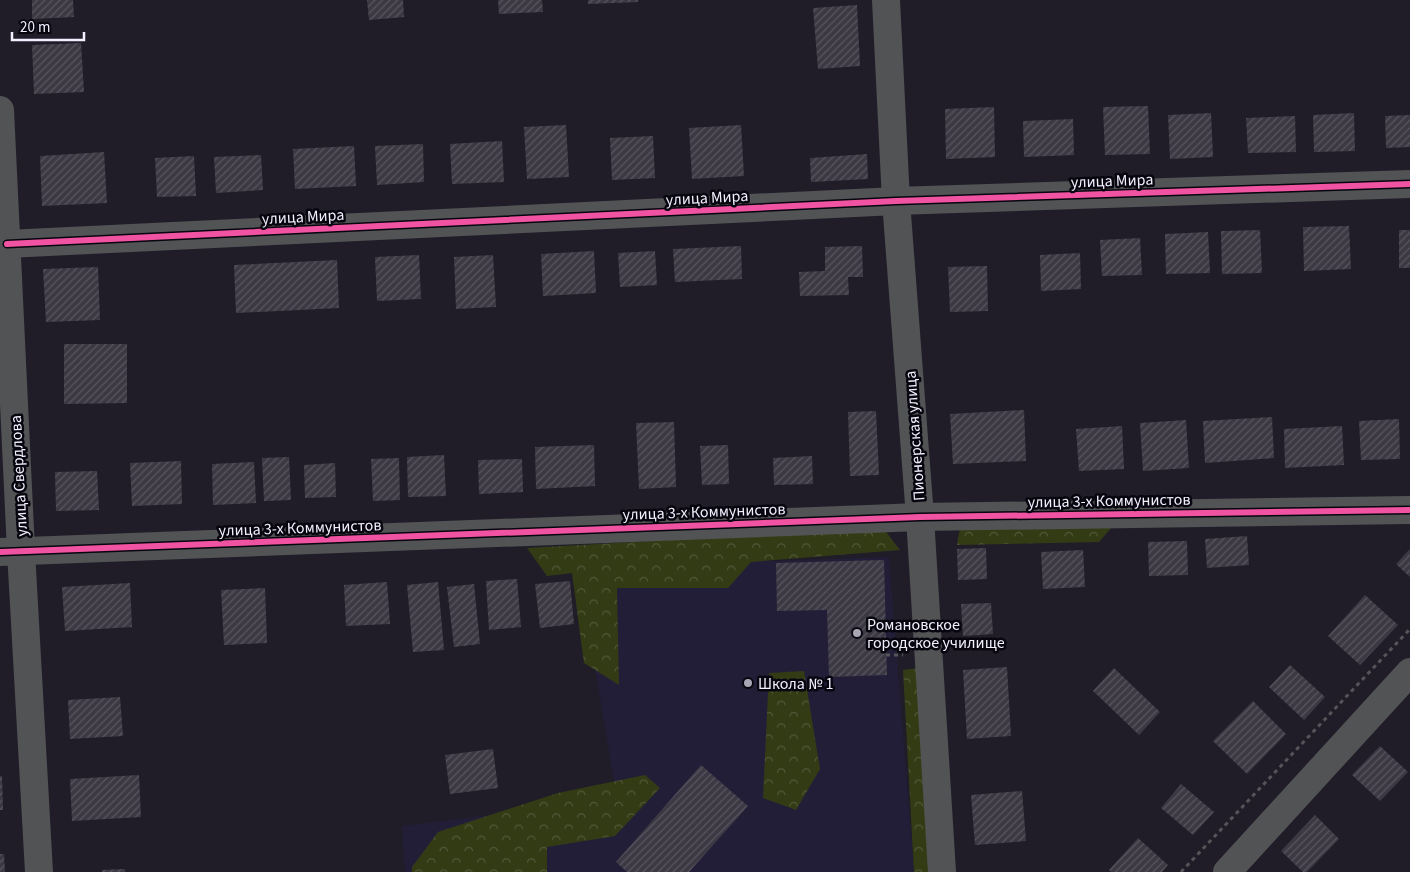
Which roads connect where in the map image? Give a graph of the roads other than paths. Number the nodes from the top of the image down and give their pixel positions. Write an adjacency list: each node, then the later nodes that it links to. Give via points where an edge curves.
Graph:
1 (886, 0): 4 (street, Пионерская улица)
2 (0, 110): 5 (street, улица Свердлова)
3 (1410, 184): 4 (street, улица Мира)
4 (896, 201): 5 (street, улица Мира); 7 (street, Пионерская улица)
5 (7, 244): 8 (street, улица Свердлова)
6 (1410, 510): 7 (street, улица 3-х Коммунистов)
7 (920, 517): 8 (street, улица 3-х Коммунистов); 11 (street, Пионерская улица)
8 (11, 552): 10 (street, улица Свердлова)
9 (1410, 672): 12 (street)
10 (39, 872)
11 (942, 872)
12 (1227, 872)

